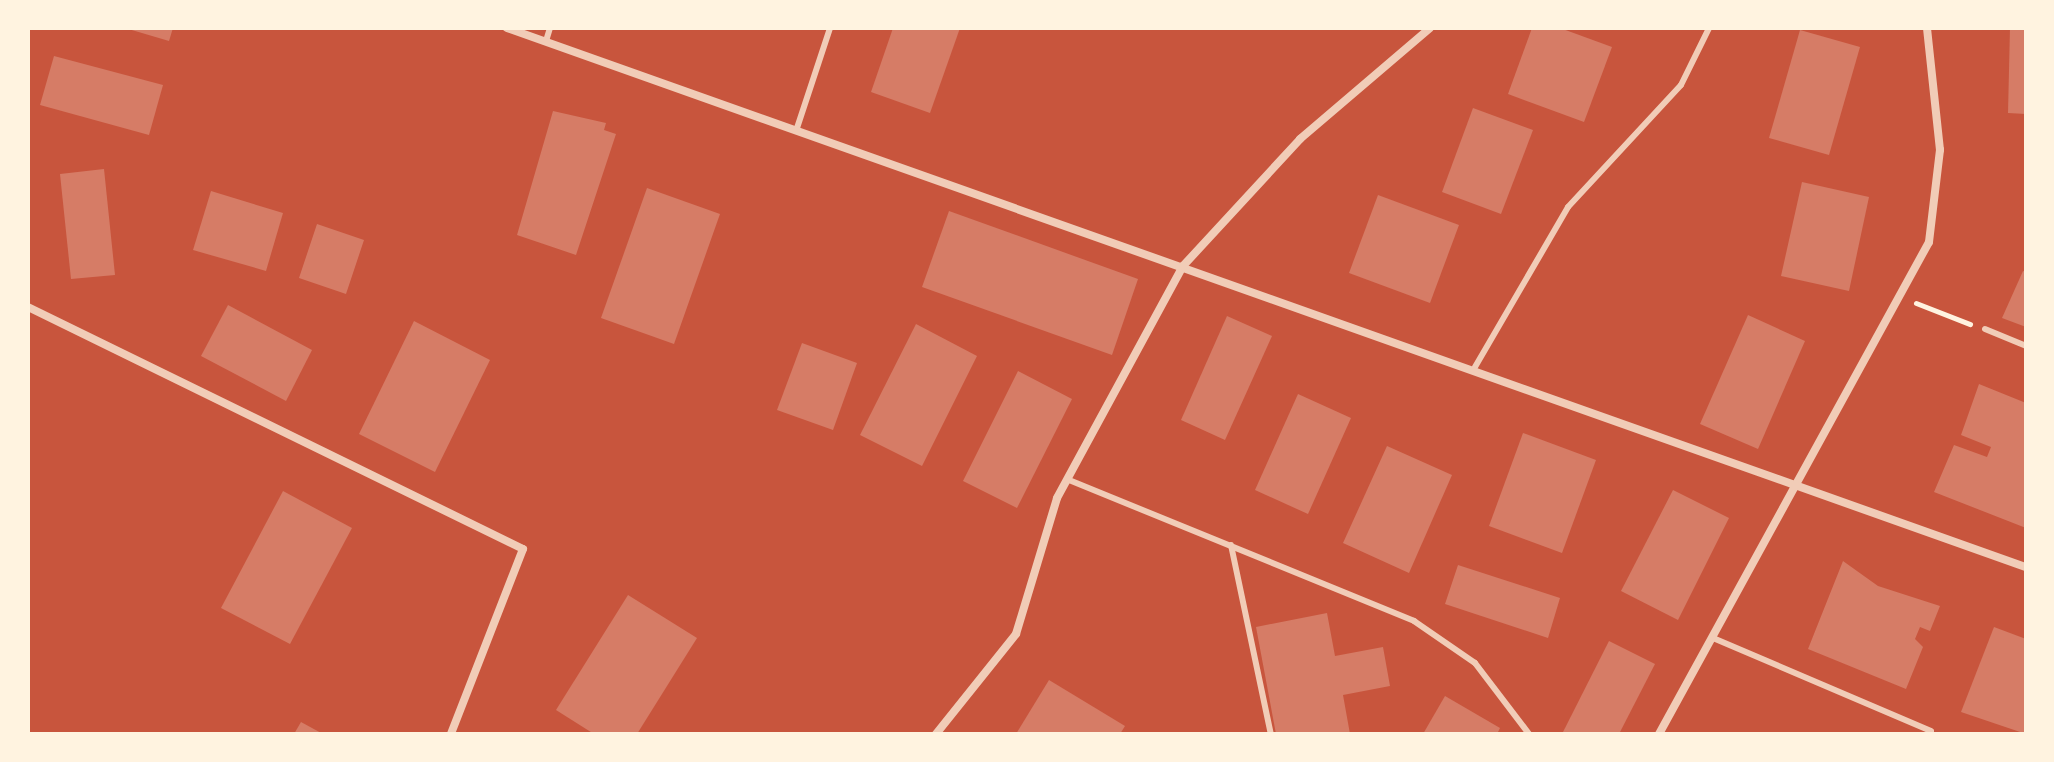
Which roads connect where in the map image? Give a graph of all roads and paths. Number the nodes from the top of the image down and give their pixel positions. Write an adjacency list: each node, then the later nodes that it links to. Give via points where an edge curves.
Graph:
1 (507, 28): 7 (street)
2 (550, 28): 7 (lane)
3 (830, 28): 8 (lane)
4 (1430, 28): 9 (street, via 1300,139)
5 (1709, 28): 14 (lane, via 1681,85 1568,207)
6 (1927, 28): 10 (street, via 1940,181 1929,242)
7 (546, 41): 8 (street)
8 (797, 128): 9 (street)
9 (1183, 266): 14 (street); 15 (street)
10 (1900, 297): 12 (path); 16 (street)
11 (28, 307): 21 (street, via 523,549)
12 (1985, 329): 13 (lane)
13 (2026, 346)
14 (1475, 367): 16 (street)
15 (1069, 480): 17 (lane); 22 (street, via 1016,634)
16 (1799, 484): 18 (street); 19 (street)
17 (1231, 545): 23 (lane); 24 (lane, via 1447,640 1503,693)
18 (2026, 567)
19 (1713, 638): 20 (lane); 25 (street)
20 (1931, 731)
21 (451, 734)
22 (936, 734)
23 (1271, 734)
24 (1529, 734)
25 (1659, 734)

